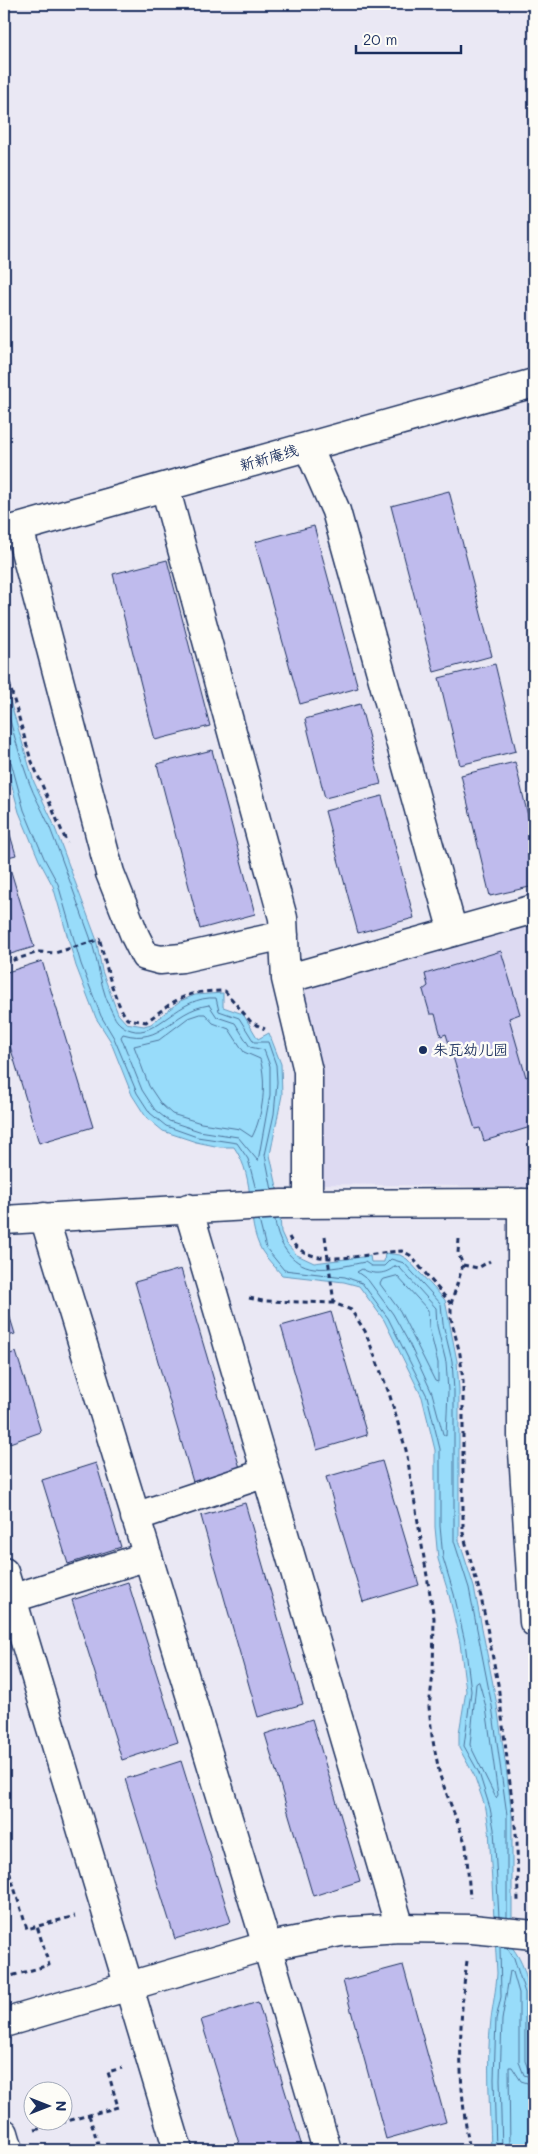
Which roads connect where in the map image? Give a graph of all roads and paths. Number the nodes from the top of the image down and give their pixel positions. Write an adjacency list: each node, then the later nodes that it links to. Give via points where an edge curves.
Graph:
1 (534, 383): 2 (street, 新新庵线)
2 (308, 447): 3 (street, 新新庵线); 10 (street, via 336,511)
3 (165, 487): 4 (street, 新新庵线); 11 (street, via 283,918)
4 (11, 530): 8 (street, via 110,873)
5 (4, 665): 6 (path, via 30,758)
6 (68, 846)
7 (534, 909): 10 (street)
8 (132, 929): 11 (street, via 145,956 160,960); 12 (path)
9 (97, 931): 12 (path)
10 (453, 932): 14 (street)
11 (284, 935): 14 (street)
12 (100, 940): 13 (path, via 55,953 38,952); 15 (path, via 110,982 127,1019 146,1022 177,999 198,991 225,991 251,1022)
13 (4, 963)
14 (286, 979): 18 (street, via 308,1071 310,1109)
15 (267, 1029)
16 (432, 1203): 17 (street); 18 (street); 23 (path)
17 (528, 1203): 31 (street, via 522,1436)
18 (295, 1204): 19 (street); 29 (path, via 285,1230 292,1242 311,1257 402,1251 410,1255)
19 (188, 1208): 20 (street); 27 (street)
20 (44, 1217): 21 (street); 32 (street)
21 (4, 1220)
22 (466, 1238): 23 (path)
23 (459, 1239): 26 (path, via 458,1253)
24 (494, 1258): 26 (path, via 478,1268)
25 (328, 1261): 28 (path)
26 (463, 1265): 29 (path)
27 (211, 1283): 28 (path, via 263,1301); 30 (street)
28 (334, 1303): 41 (path, via 351,1310 366,1332 406,1450 434,1618 429,1707 432,1736 440,1776 466,1845)
29 (450, 1304): 42 (path, via 463,1381 463,1533 481,1597 498,1684)
30 (266, 1473): 32 (street); 40 (street)
31 (531, 1504): 36 (street)
32 (135, 1517): 33 (street)
33 (148, 1556): 35 (street); 43 (street)
34 (4, 1572): 35 (street)
35 (8, 1600): 38 (street)
36 (534, 1622)
37 (4, 1855): 39 (path, via 27,1929)
38 (105, 1907): 39 (path); 45 (street)
39 (37, 1926): 44 (path, via 49,1965)
40 (400, 1928): 41 (street); 43 (street, via 340,1932)
41 (472, 1929): 42 (street); 54 (path, via 460,2023)
42 (526, 1934): 46 (path, via 518,1947 529,1965)
43 (267, 1946): 45 (street); 53 (street)
44 (4, 1978)
45 (129, 1986): 47 (street); 48 (street)
46 (534, 1986)
47 (4, 2023)
48 (151, 2060): 49 (path, via 108,2072 118,2107); 52 (street)
49 (89, 2115): 50 (path); 51 (path)
50 (6, 2140)
51 (100, 2150)
52 (178, 2150)
53 (326, 2150)
54 (470, 2150)

